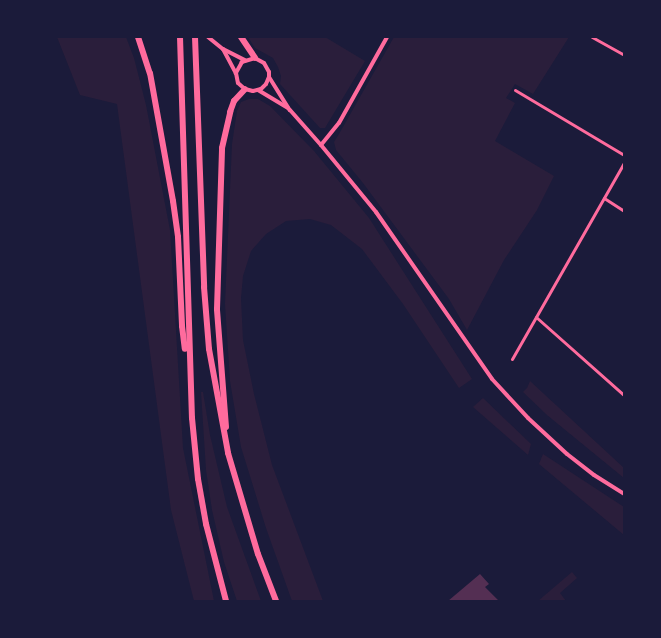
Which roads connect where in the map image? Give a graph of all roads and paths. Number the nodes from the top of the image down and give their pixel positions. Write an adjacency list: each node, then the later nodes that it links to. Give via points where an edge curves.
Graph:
1 (138, 37): 25 (highway, via 150,72 173,201 178,237 182,326)
2 (180, 37): 25 (highway)
3 (195, 37): 27 (highway, via 204,295 209,349)
4 (208, 37): 8 (street)
5 (240, 37): 10 (highway)
6 (387, 37): 18 (street, via 339,123)
7 (592, 37): 9 (street)
8 (223, 49): 11 (street); 12 (street)
9 (624, 55)
10 (254, 58): 11 (street); 13 (street, via 264,63)
11 (246, 60): 12 (street, via 239,65)
12 (236, 74): 14 (street, via 238,83)
13 (269, 77): 15 (street, via 266,84); 17 (street)
14 (245, 89): 15 (street); 27 (highway, via 234,102 230,112 222,148 217,309)
15 (258, 90): 17 (street)
16 (515, 90): 19 (street)
17 (290, 110): 18 (street)
18 (321, 145): 28 (street, via 385,225 492,379 528,418 567,454)
19 (624, 155)
20 (624, 163): 21 (street)
21 (604, 198): 22 (street); 23 (street)
22 (624, 211)
23 (536, 317): 24 (street); 26 (street)
24 (512, 360)
25 (189, 380): 29 (highway, via 198,479 206,524)
26 (624, 395)
27 (228, 453): 30 (highway, via 258,554)
28 (624, 494)
29 (226, 601)
30 (276, 601)

